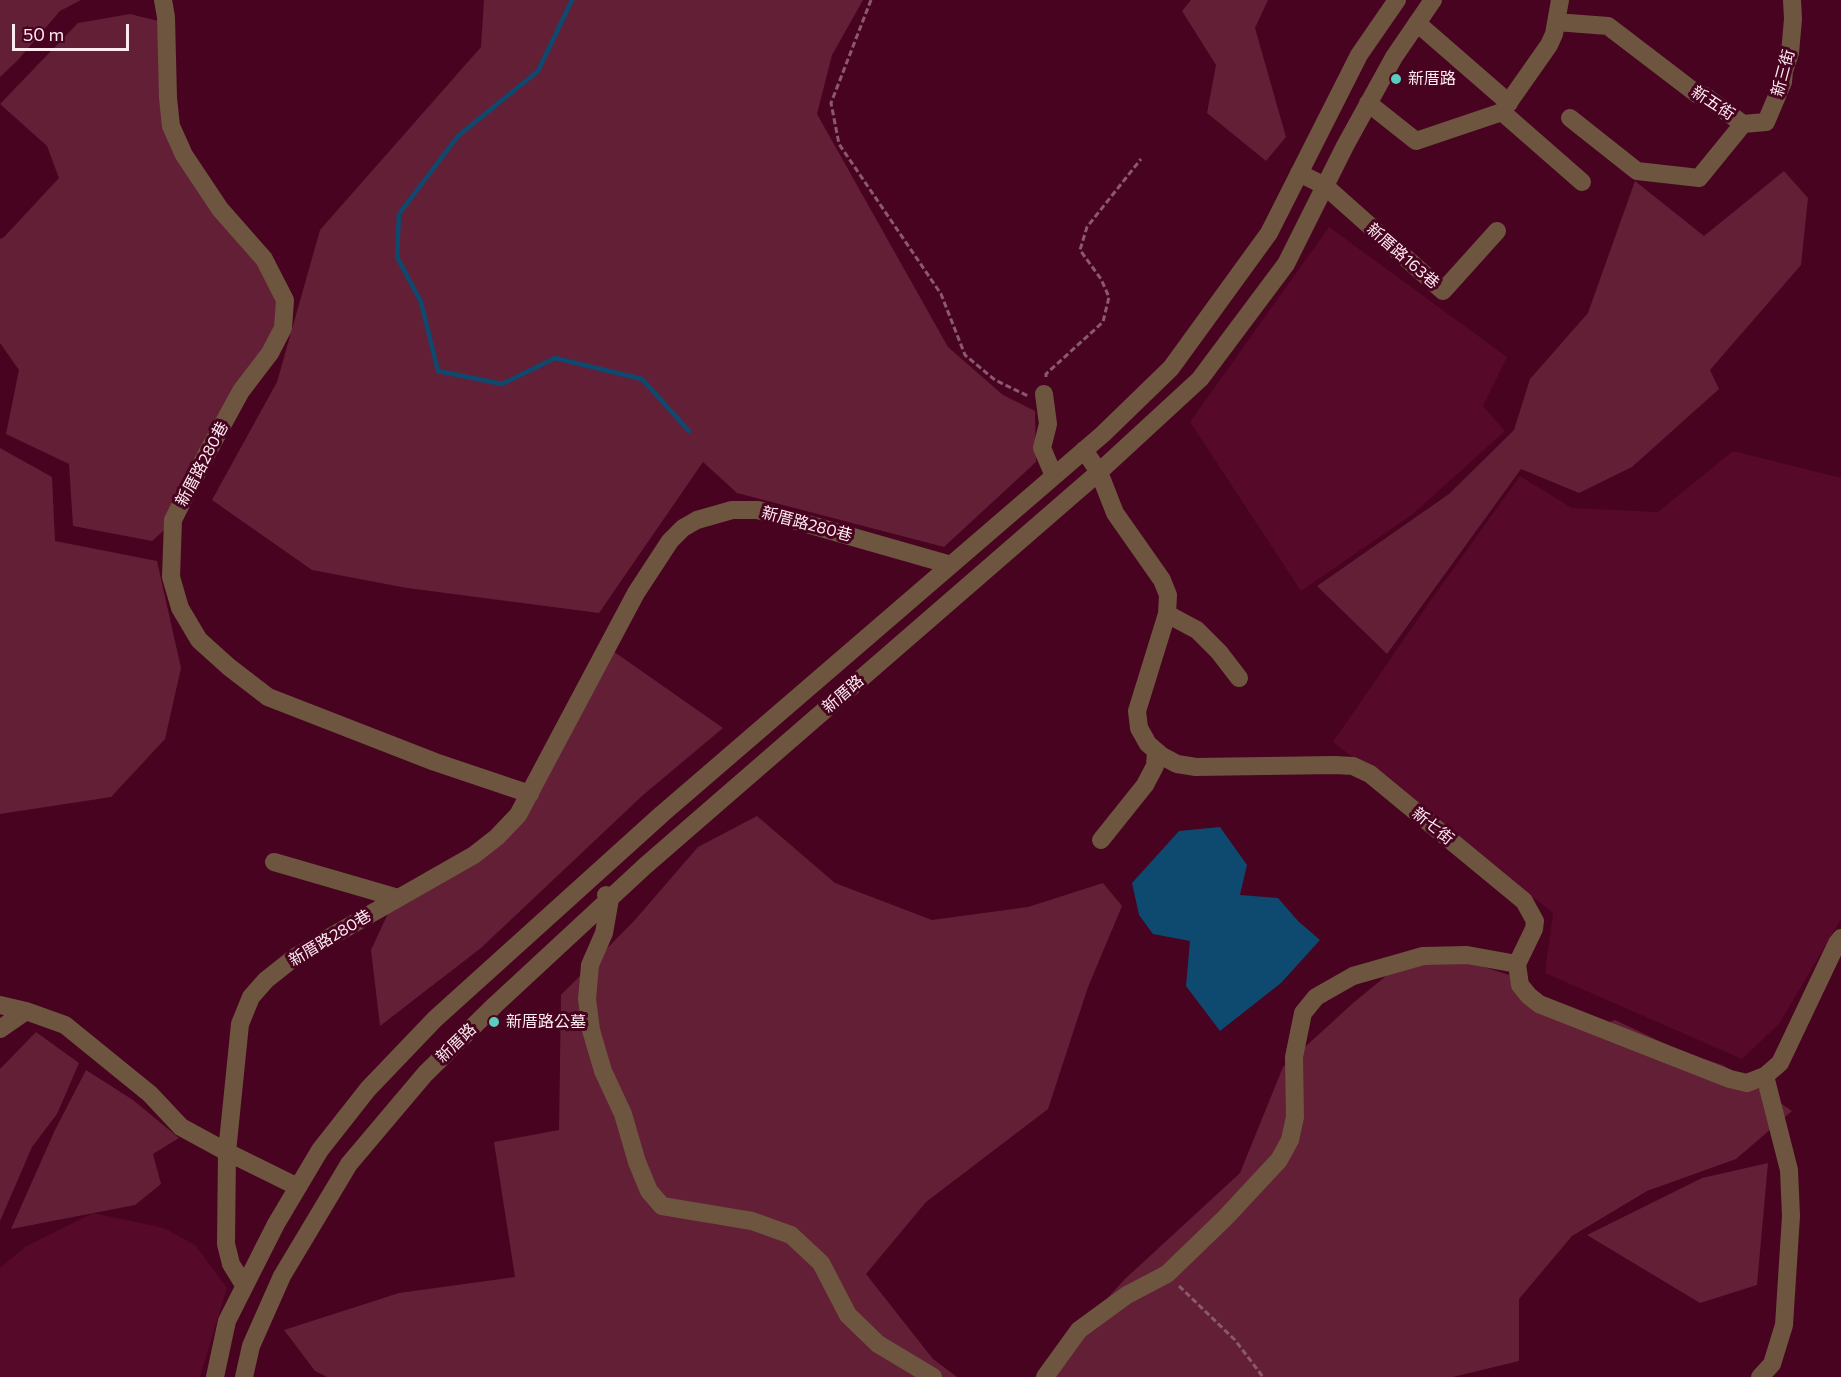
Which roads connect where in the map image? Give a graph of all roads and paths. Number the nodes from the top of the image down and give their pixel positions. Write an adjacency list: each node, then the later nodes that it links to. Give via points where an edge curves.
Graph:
1 (163, 0): 28 (street, 新厝路280巷, via 171,126 183,155 220,209 264,258 285,300 283,328 270,353 241,391 173,520 171,577 180,608 199,640 268,697)
2 (871, 0): 18 (path, via 831,103 839,144 941,294 965,355 995,380)
3 (1397, 0): 14 (street, 新厝路, via 1359,55)
4 (1433, 0): 8 (street, 新厝路)
5 (1560, 0): 7 (street)
6 (1792, 0): 12 (street, 新三街, via 1790,53 1777,98 1766,122)
7 (1556, 22): 10 (street, via 1549,45); 12 (street, 新五街, via 1608,26)
8 (1417, 23): 9 (street, 新厝路); 10 (street)
9 (1368, 103): 10 (street, via 1416,141); 16 (street, 新厝路)
10 (1505, 108): 15 (street)
11 (1570, 118): 12 (street, 新五街, via 1637,171 1699,178)
12 (1743, 124)
13 (1141, 159): 18 (path, via 1087,227 1080,250 1109,297 1103,322 1046,374)
14 (1299, 173): 16 (street, 新厝路163巷); 19 (street, 新厝路, via 1269,233 1170,368)
15 (1582, 182)
16 (1325, 186): 17 (street, 新厝路163巷, via 1443,291); 20 (street, 新厝路, via 1286,264 1200,379)
17 (1497, 231)
18 (1045, 400): 21 (street, via 1048,424 1042,448)
19 (1084, 450): 20 (street, 新七街); 21 (street, 新厝路)
20 (1099, 472): 23 (street, 新厝路); 25 (street, 新七街, via 1116,513 1162,580 1168,595)
21 (1054, 476): 22 (street, 新厝路)
22 (992, 529): 23 (street); 24 (street, 新厝路)
23 (1008, 551): 33 (street, 新厝路)
24 (951, 565): 28 (street, 新厝路280巷, via 758,510 732,510 697,520 670,541 636,593); 31 (street, 新厝路)
25 (1167, 614): 26 (street, via 1197,630); 27 (street, 新七街, via 1137,711 1138,728)
26 (1239, 678)
27 (1156, 751): 29 (street, via 1155,766 1145,785); 35 (street, 新七街, via 1177,764 1196,767 1335,765 1353,766 1370,774 1524,901 1535,921)
28 (530, 794): 32 (street, 新厝路280巷, via 518,815 497,837 474,855)
29 (1101, 840)
30 (274, 862): 32 (street)
31 (589, 880): 33 (street); 41 (street, 新厝路, via 435,1019 368,1089 320,1150)
32 (398, 898): 40 (street, 新厝路280巷, via 295,957 251,997 240,1024)
33 (609, 899): 46 (street, 新厝路, via 424,1074 349,1164 282,1276 251,1346); 47 (street, via 604,933 590,965 587,999 591,1030 649,1191 662,1206 752,1221 791,1234 821,1263 848,1316 878,1344)
34 (1841, 938): 39 (street, via 1780,1063)
35 (1517, 964): 39 (street, via 1520,985 1539,1004 1730,1079 1747,1083); 42 (street, via 1467,956 1423,956 1353,976 1316,997 1304,1013 1294,1057 1295,1117 1290,1140 1279,1160)
36 (0, 1005): 37 (street)
37 (26, 1011): 38 (street); 40 (street, via 65,1025 150,1094 181,1126)
38 (0, 1029)
39 (1765, 1076): 45 (street, via 1789,1170 1791,1216 1784,1325)
40 (227, 1152): 41 (street); 43 (street, 新厝路280巷, via 226,1244 231,1264)
41 (298, 1187): 43 (street, 新厝路)
42 (1167, 1274): 48 (street, via 1127,1295 1079,1330); 49 (path, via 1235,1340)
43 (244, 1285): 44 (street, 新厝路, via 227,1321)
44 (216, 1372): 46 (street)
45 (1771, 1373)
46 (244, 1376)
47 (933, 1377)
48 (1045, 1377)
49 (1263, 1377)

